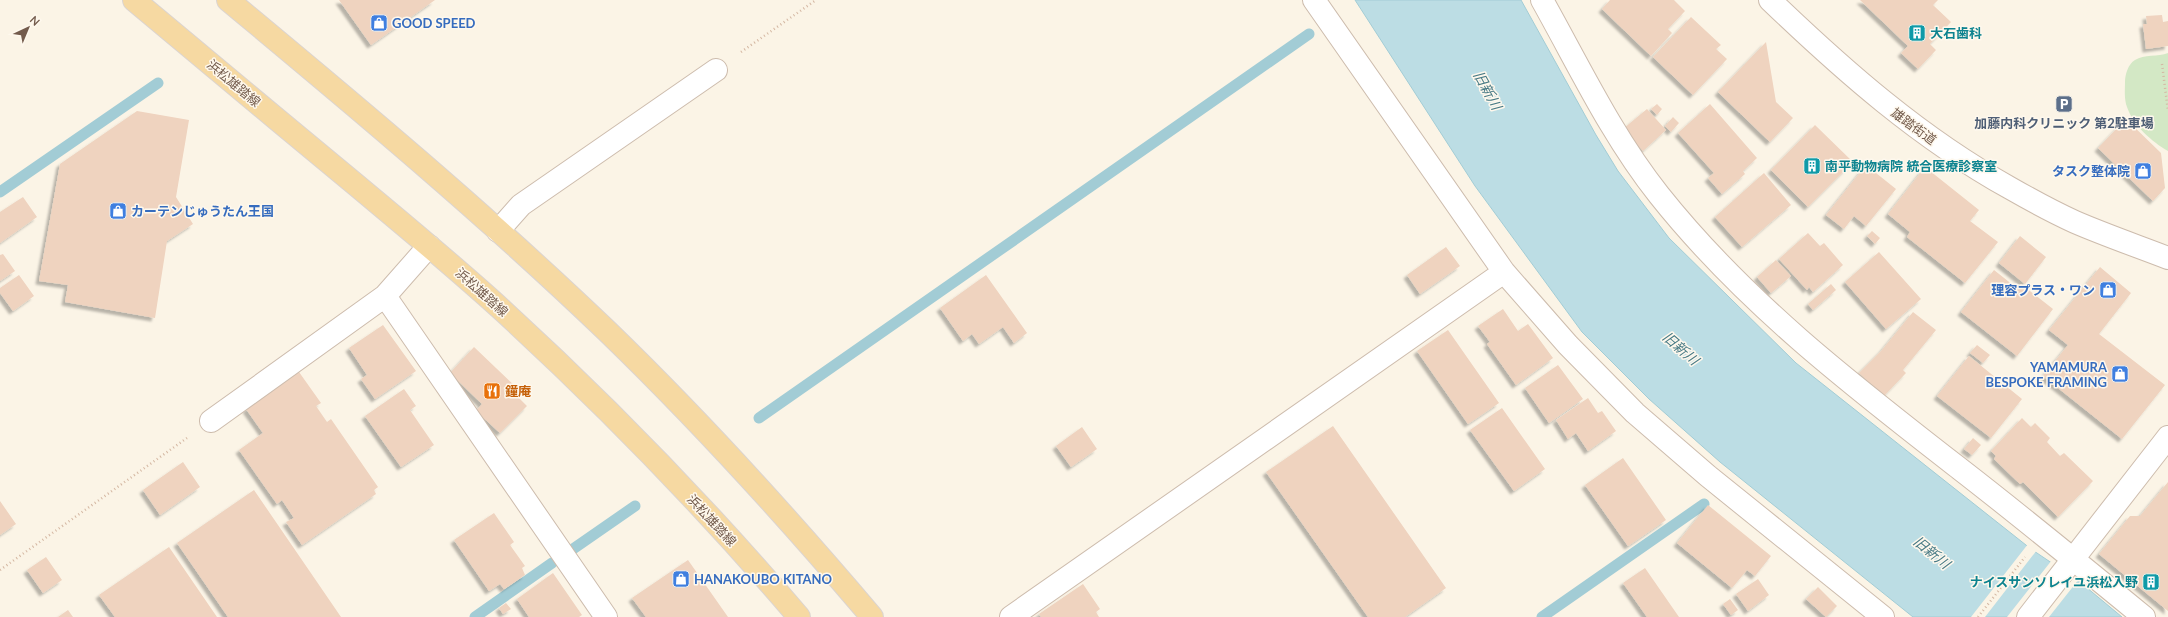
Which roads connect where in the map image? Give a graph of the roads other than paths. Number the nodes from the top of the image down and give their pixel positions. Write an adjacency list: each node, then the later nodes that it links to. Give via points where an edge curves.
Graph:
1 (134, 0): 8 (main road, 浜松雄踏線)
2 (228, 0): 7 (main road)
3 (1314, 0): 10 (street)
4 (1542, 0): 14 (street, via 1612,126 1642,171 1684,225 1808,349)
5 (1770, 0): 9 (street, 雄踏街道, via 1875,96 1951,152 2074,222)
6 (716, 70): 7 (street, via 522,205)
7 (498, 231): 17 (main road, via 607,331 717,442)
8 (429, 246): 11 (street); 16 (main road, 浜松雄踏線, via 500,308 613,416 721,528)
9 (2168, 258)
10 (1504, 272): 18 (street); 19 (street, via 1568,345 1635,413 1708,476)
11 (385, 296): 12 (street); 15 (street)
12 (211, 421)
13 (2168, 437): 14 (street)
14 (2072, 562): 20 (street); 21 (street)
15 (606, 617)
16 (799, 617)
17 (872, 617)
18 (1011, 617)
19 (1883, 617)
20 (2028, 617)
21 (2144, 617)

